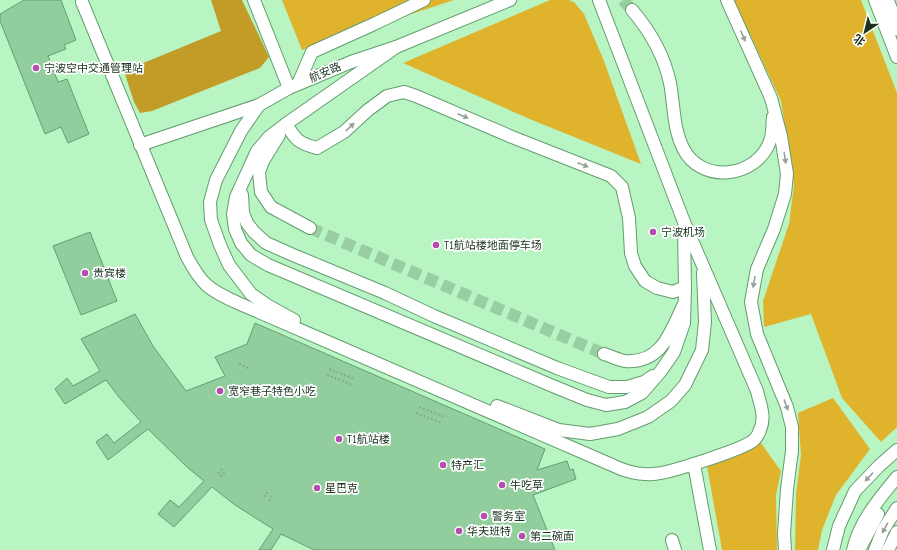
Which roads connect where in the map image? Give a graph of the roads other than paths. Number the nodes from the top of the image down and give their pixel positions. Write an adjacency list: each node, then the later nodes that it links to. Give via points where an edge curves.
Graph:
1 (254, 0): 13 (street)
2 (424, 0): 13 (street, via 312,52)
3 (510, 0): 11 (street, 航安路)
4 (599, 0): 19 (street)
5 (726, 0): 15 (street, one-way to 15, via 771,98)
6 (875, 0): 12 (street)
7 (886, 0): 10 (main road)
8 (83, 1): 17 (street)
9 (632, 10): 15 (street, via 661,54 669,82 677,131 683,149 694,163 707,170 722,173 738,171 751,165 761,156 770,141)
10 (897, 28)
11 (396, 47): 13 (street, 航安路); 16 (street)
12 (897, 57)
13 (293, 86): 14 (street, 航安路)
14 (259, 105): 17 (street, 航安路); 21 (street, via 241,131 216,180 210,202 211,220 220,245 229,265 251,294 266,305 319,332 559,430 590,434 618,429 648,417 671,401 685,385 702,350)
15 (774, 110): 33 (street, one-way to 33, via 787,174 785,194 757,269 750,302 757,334 787,407 792,427)
16 (286, 124): 18 (street, via 269,137 257,151); 20 (street, via 259,172 262,192 271,207); 22 (street, one-way to 22, via 295,138 317,148 344,132 387,96 404,92 416,96 617,180 622,187 629,218 631,253 635,266 645,281 657,288 672,292)
17 (140, 145): 27 (street, via 187,257 202,282 222,296 624,470 653,474)
18 (243, 182): 25 (street, via 243,213 247,223 266,243 609,388 627,387 644,382); 25 (street, via 236,197 235,229 241,243 251,255 268,265 606,406 625,402 642,392)
19 (684, 222): 21 (street); 22 (street)
20 (310, 228)
21 (702, 266): 27 (street, via 757,391 763,419 754,440)
22 (685, 287): 23 (street)
23 (685, 303): 24 (street, via 656,353 643,360 624,361); 25 (street, via 684,323 674,352)
24 (604, 354)
25 (661, 371)
26 (897, 450): 34 (street, one-way to 34, via 855,492 839,526)
27 (694, 464): 32 (street)
28 (897, 477): 35 (street, via 855,537)
29 (897, 487): 36 (street, via 885,500)
30 (897, 508): 37 (street, one-way to 37, via 883,530)
31 (897, 532): 38 (street)
32 (710, 550)
33 (785, 550)
34 (833, 550)
35 (853, 550)
36 (859, 550)
37 (875, 550)
38 (888, 550)

